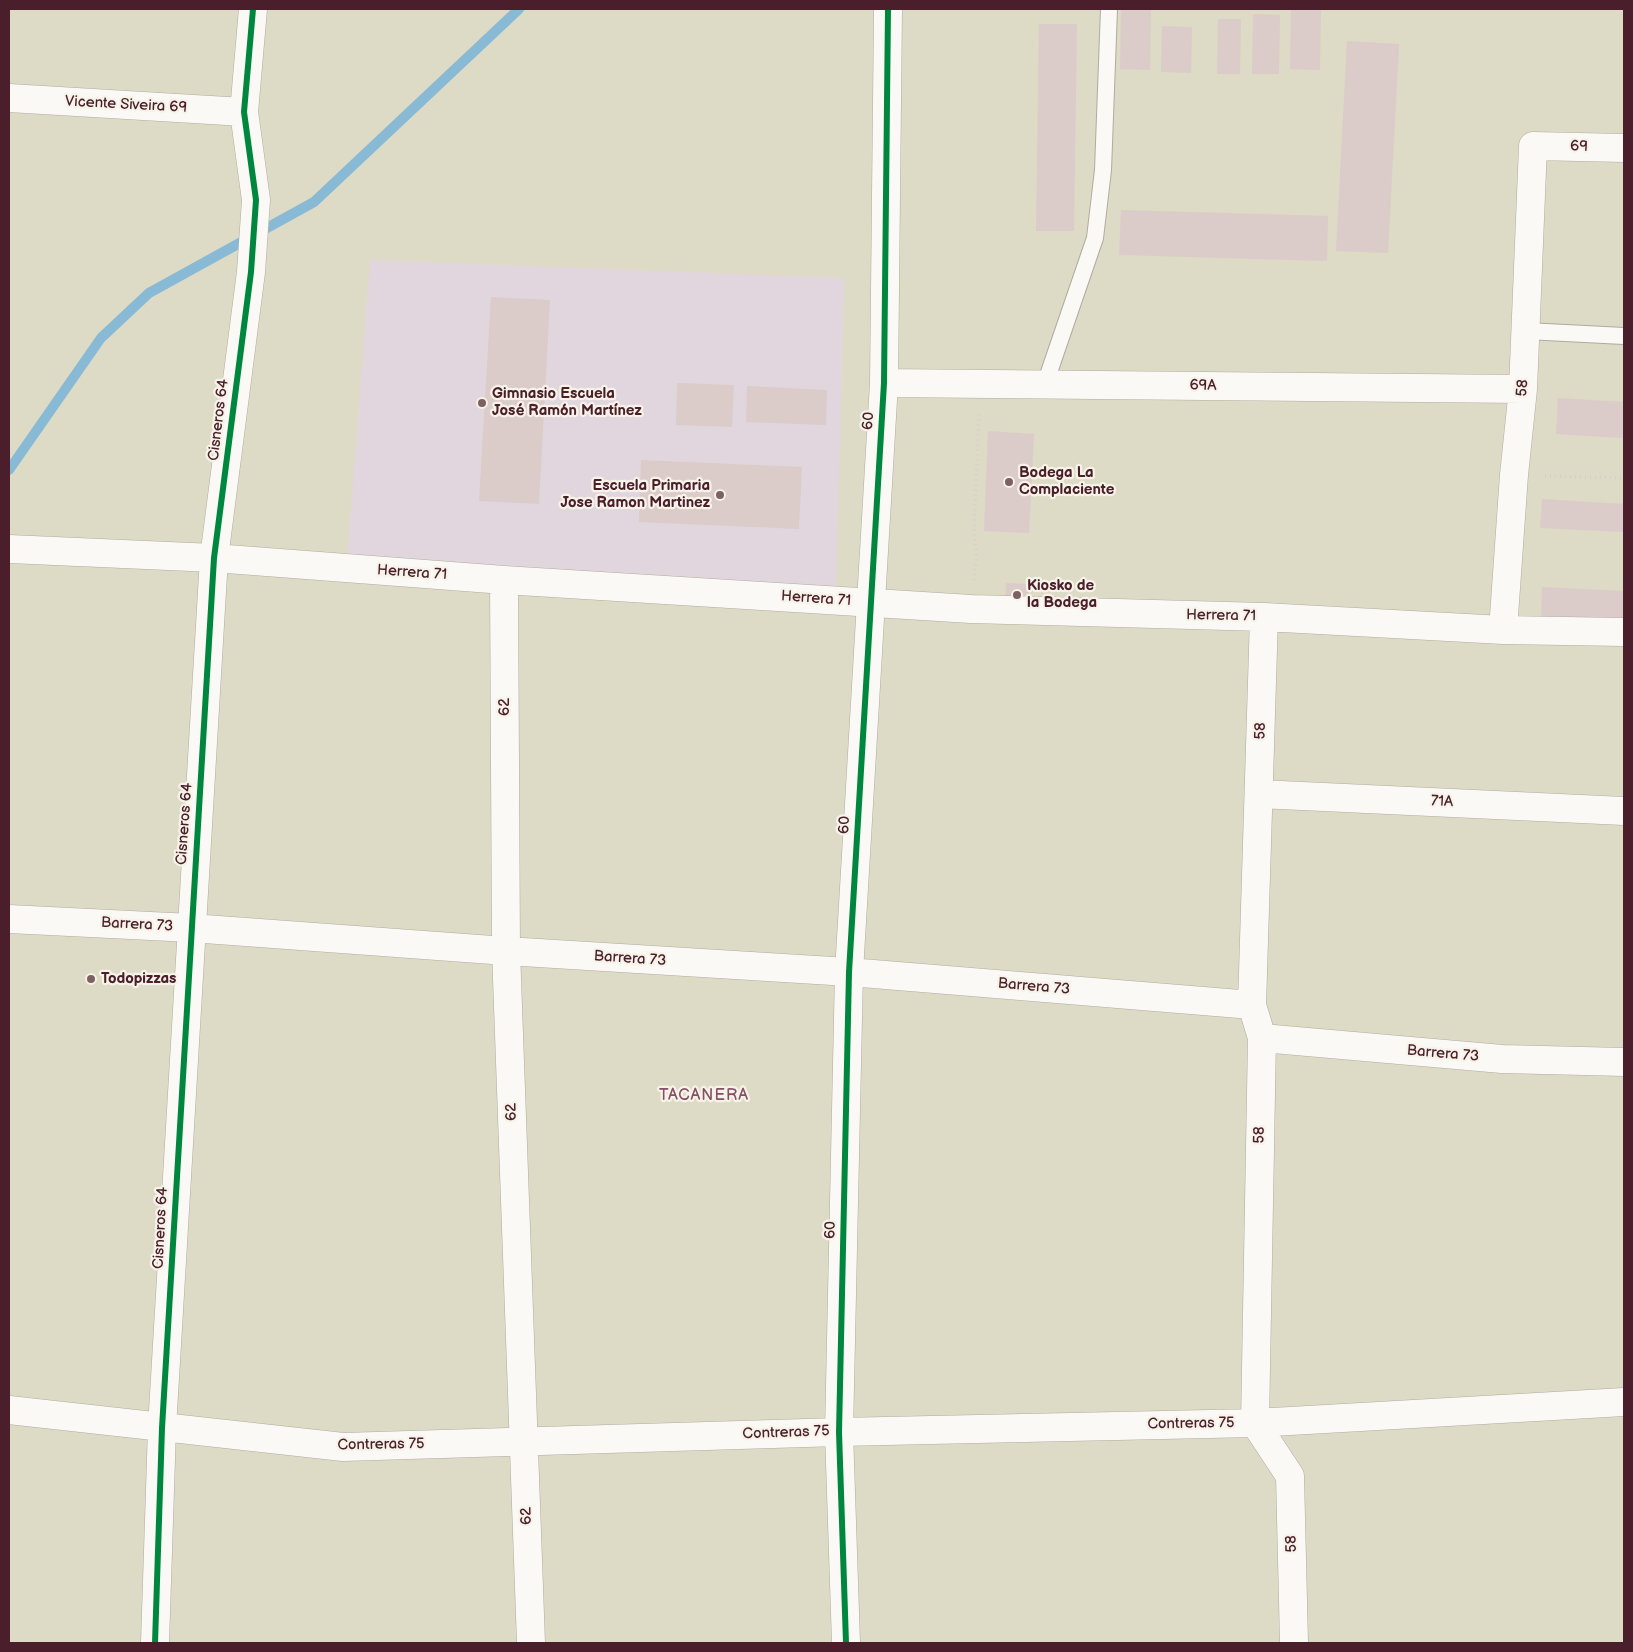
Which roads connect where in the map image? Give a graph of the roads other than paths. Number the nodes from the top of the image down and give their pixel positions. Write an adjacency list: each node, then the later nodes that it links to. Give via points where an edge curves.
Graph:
1 (253, 9): 5 (street, Cisneros 64)
2 (888, 9): 10 (street, 60)
3 (1108, 9): 11 (lane, via 1103,170 1094,238)
4 (9, 98): 5 (street, Vicente Siveira 69)
5 (244, 112): 14 (street, Cisneros 64, via 256,200 251,272)
6 (1533, 146): 7 (street, 69); 8 (street, 58)
7 (1624, 148)
8 (1526, 331): 9 (lane); 12 (street, 58)
9 (1624, 336)
10 (884, 383): 11 (street, 69A); 16 (street, 60)
11 (1045, 384): 12 (street, 69A)
12 (1523, 389): 18 (street, 58)
13 (9, 549): 14 (street, Herrera 71)
14 (214, 558): 15 (street, Herrera 71); 23 (street, Cisneros 64)
15 (504, 580): 16 (street, Herrera 71); 24 (street, 62)
16 (870, 603): 17 (street, Herrera 71); 25 (street, 60)
17 (1264, 617): 18 (street, Herrera 71); 20 (street, 58)
18 (1503, 630): 19 (street, Herrera 71)
19 (1624, 632)
20 (1259, 794): 21 (street, 71A); 26 (street, 58)
21 (1624, 810)
22 (9, 918): 23 (street, Barrera 73)
23 (191, 928): 24 (street, Barrera 73); 32 (street, Cisneros 64)
24 (506, 951): 25 (street, Barrera 73); 34 (street, 62)
25 (849, 972): 26 (street, Barrera 73); 33 (street, 60)
26 (1252, 1004): 27 (street, 58)
27 (1262, 1038): 28 (street, Barrera 73, via 1502,1059); 31 (street, 58)
28 (1624, 1062)
29 (1624, 1402): 31 (street, Contreras 75)
30 (9, 1410): 32 (street, Contreras 75)
31 (1255, 1423): 33 (street, Contreras 75); 38 (street, 58, via 1290,1476)
32 (162, 1428): 34 (street, Contreras 75, via 343,1447); 35 (street, Cisneros 64)
33 (839, 1432): 34 (street, Contreras 75); 37 (street, 60)
34 (525, 1441): 36 (street, 62)
35 (155, 1643)
36 (532, 1643)
37 (846, 1643)
38 (1294, 1643)

